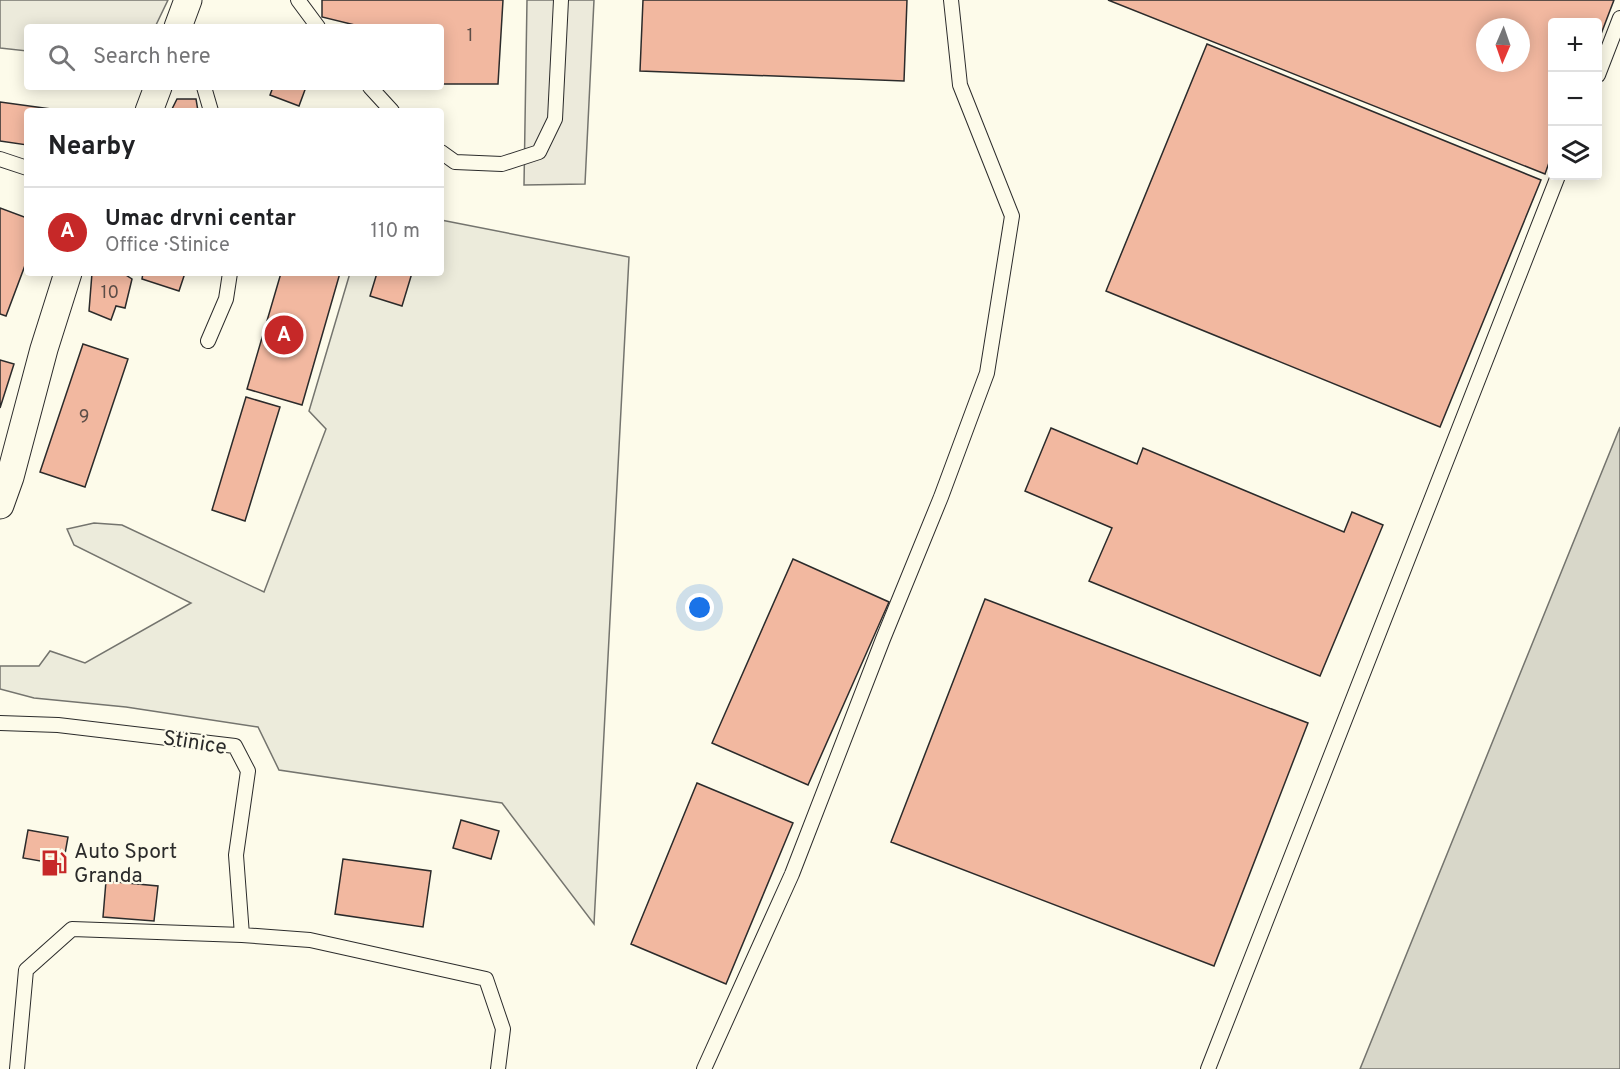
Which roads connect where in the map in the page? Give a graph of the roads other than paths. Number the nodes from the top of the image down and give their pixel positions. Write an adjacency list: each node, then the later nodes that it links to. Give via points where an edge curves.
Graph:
1 (298, 0): 5 (lane)
2 (561, 0): 13 (lane, via 555,120 539,152 502,164 455,162)
3 (951, 0): 25 (lane, via 960,85 1012,216 987,374 792,874)
4 (1620, 18): 6 (lane)
5 (316, 24)
6 (1599, 72)
7 (157, 90): 10 (street)
8 (205, 90): 11 (lane)
9 (373, 90): 12 (lane)
10 (150, 108)
11 (210, 108)
12 (389, 108)
13 (444, 154)
14 (0, 159): 15 (lane)
15 (24, 167)
16 (1556, 180): 26 (lane)
17 (67, 276): 20 (street)
18 (230, 276): 19 (lane, via 226,299)
19 (208, 341)
20 (0, 505)
21 (0, 723): 22 (lane, Stinice, via 58,725 235,746 248,771 237,855)
22 (242, 934): 23 (lane, via 72,929 27,970); 24 (lane, via 310,940 486,979 503,1029)
23 (17, 1069)
24 (498, 1069)
25 (704, 1069)
26 (1208, 1069)

